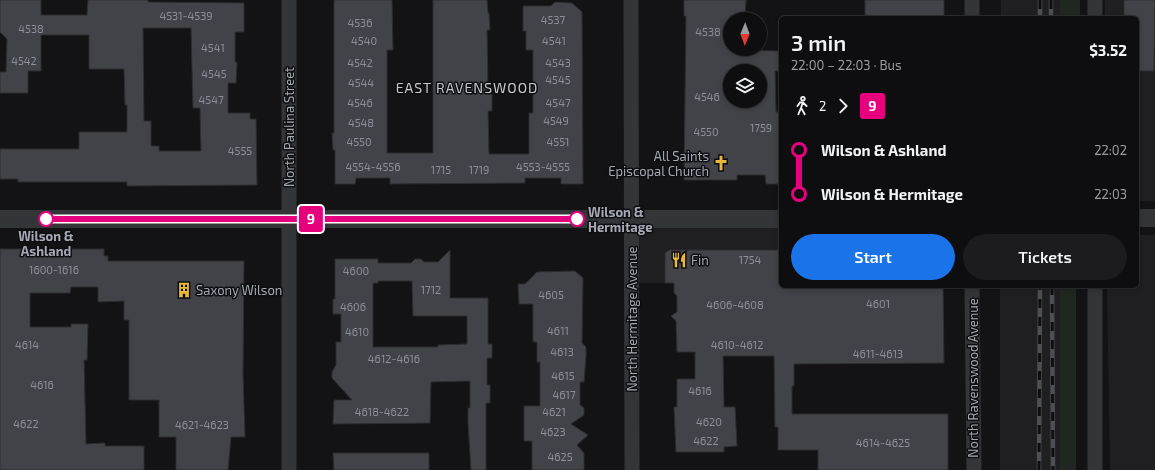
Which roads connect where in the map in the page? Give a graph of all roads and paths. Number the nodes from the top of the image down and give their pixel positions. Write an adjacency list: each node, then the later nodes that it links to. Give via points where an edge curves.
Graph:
1 (289, 0): 10 (street, North Paulina Street)
2 (631, 0): 11 (street, North Hermitage Avenue)
3 (972, 0): 5 (street)
4 (1095, 0): 6 (street)
5 (972, 16)
6 (1095, 16)
7 (1139, 218): 8 (street)
8 (1155, 218)
9 (0, 219): 10 (street)
10 (289, 219): 11 (street); 15 (street, North Paulina Street)
11 (632, 219): 12 (street); 16 (street, North Hermitage Avenue)
12 (779, 219)
13 (972, 288): 17 (street, North Ravenswood Avenue)
14 (1095, 288): 18 (street)
15 (289, 470)
16 (632, 470)
17 (974, 470)
18 (1095, 470)

